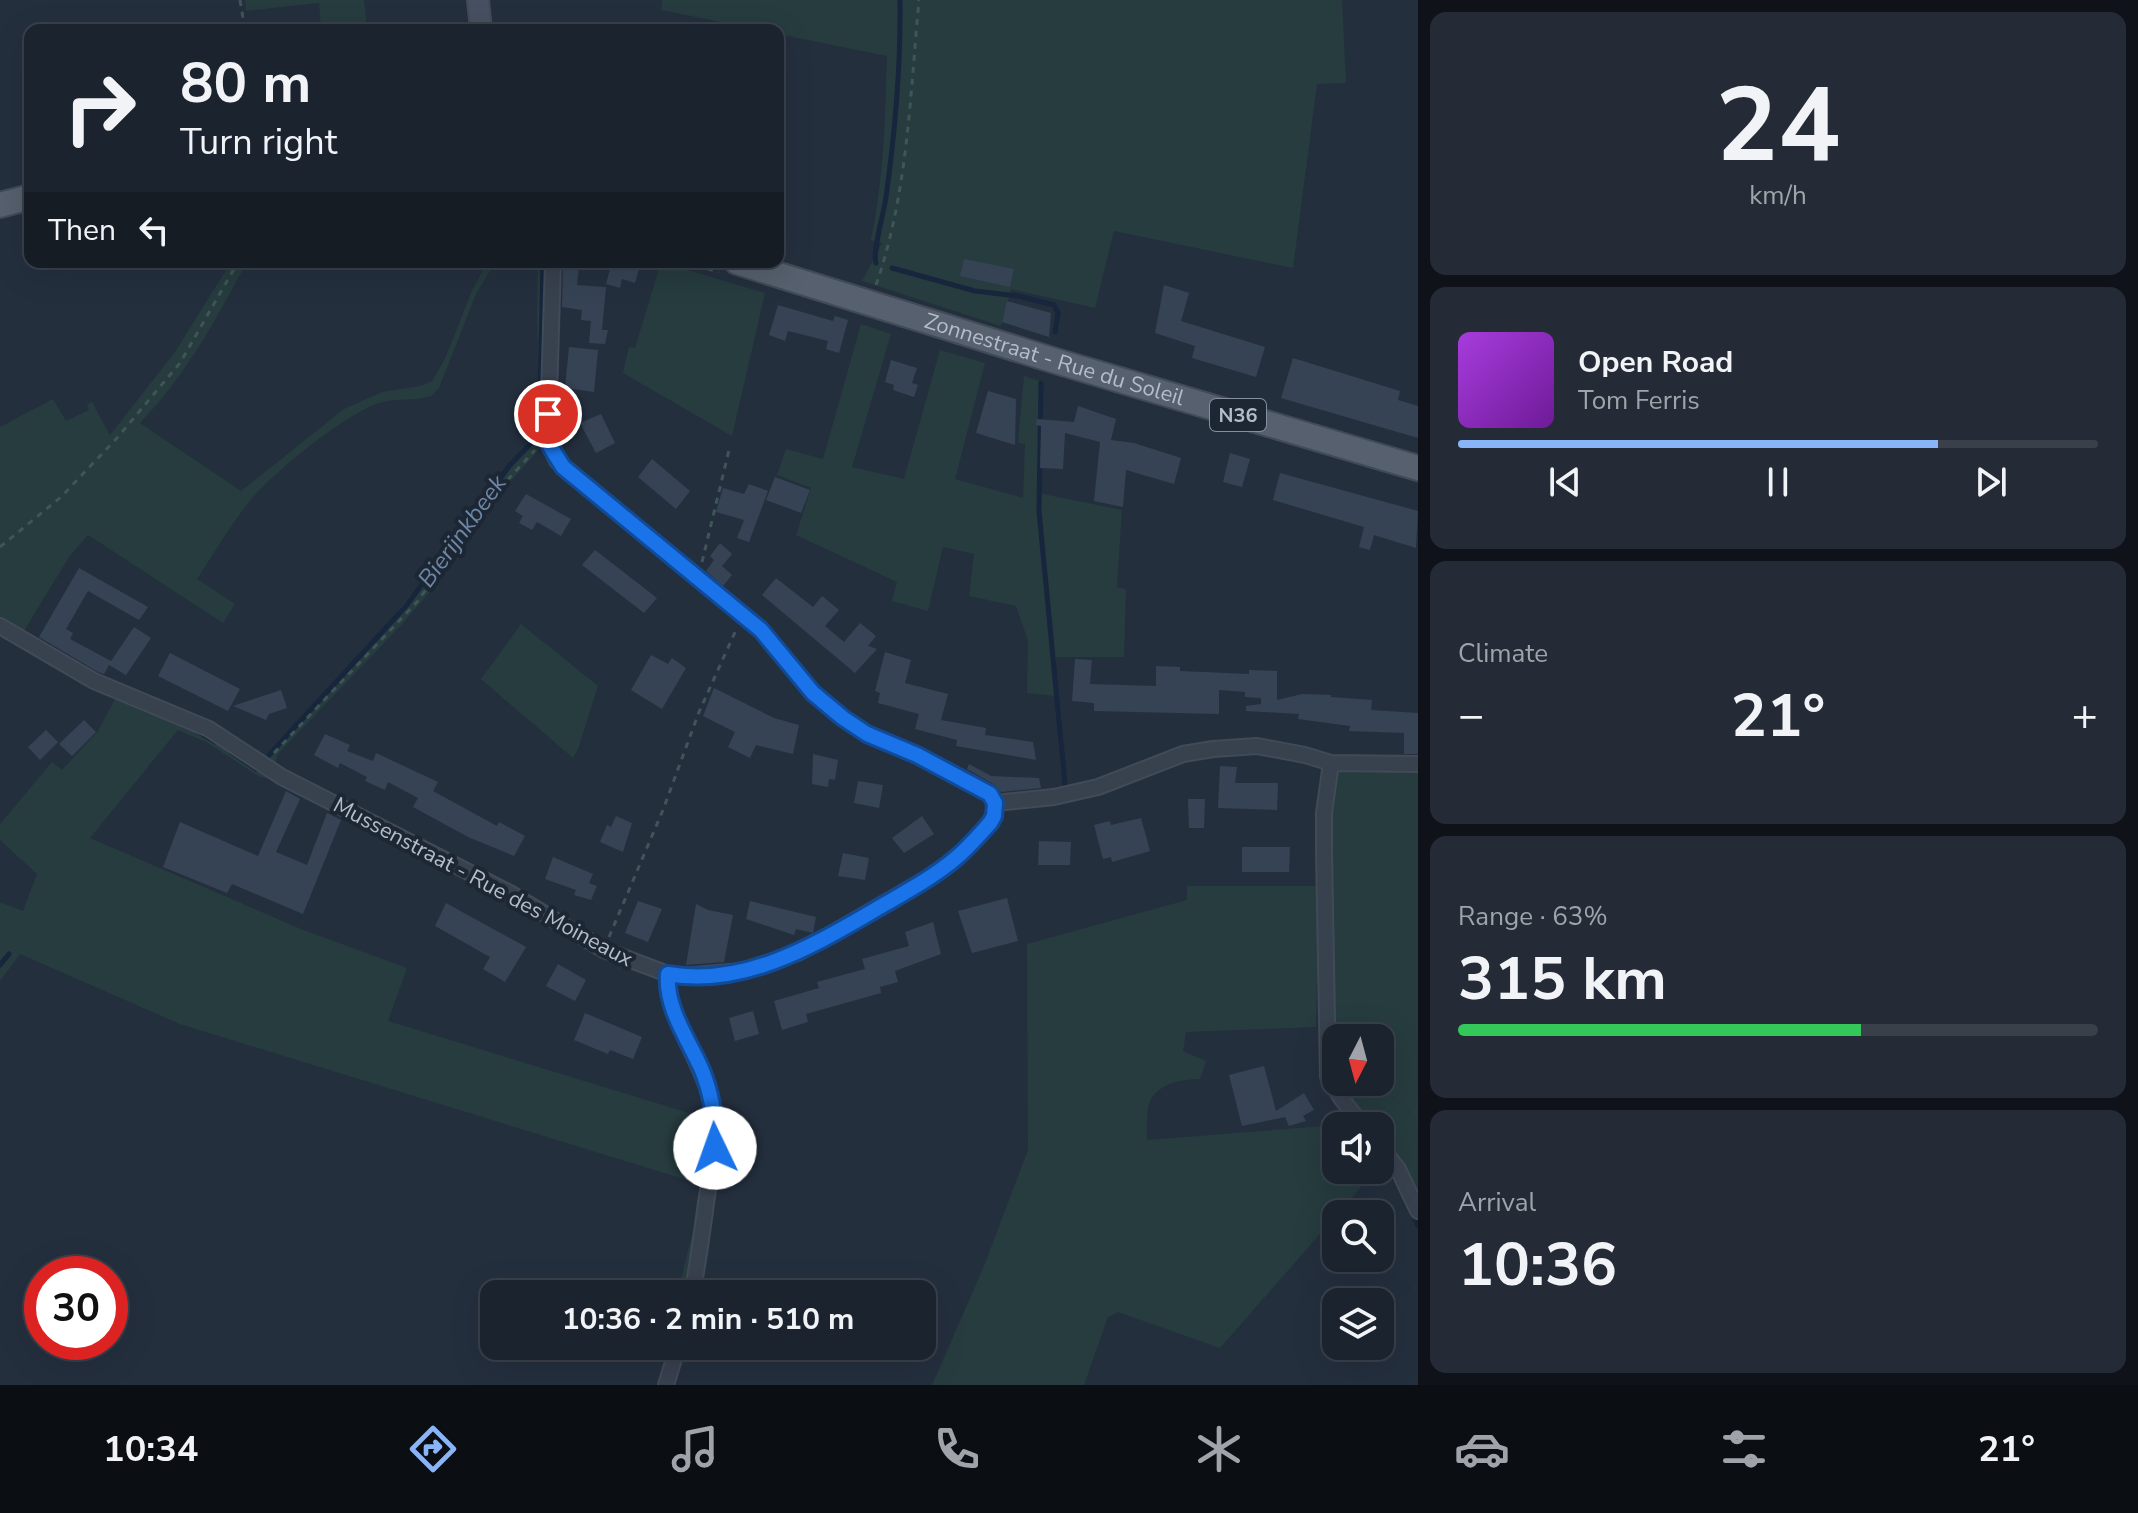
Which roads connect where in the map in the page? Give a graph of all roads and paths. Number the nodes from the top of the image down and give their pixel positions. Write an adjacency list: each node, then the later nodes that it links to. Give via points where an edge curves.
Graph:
1 (240, 0): 4 (path)
2 (478, 0): 5 (street)
3 (919, 0): 11 (path, via 902,183 890,245)
4 (244, 24)
5 (480, 24)
6 (24, 199): 7 (main road)
7 (0, 205)
8 (235, 268): 15 (path, via 180,363 117,438 61,497)
9 (553, 268): 12 (street)
10 (756, 268): 11 (main road, Zonnestraat - Rue du Soleil / N36)
11 (869, 303): 14 (main road, Zonnestraat - Rue du Soleil / N36)
12 (549, 438): 16 (street, via 563,467); 21 (path, via 492,497 417,602)
13 (730, 446): 16 (path)
14 (1418, 468)
15 (0, 547)
16 (699, 577): 17 (street)
17 (743, 615): 22 (street, via 813,693 843,718 971,783); 23 (path)
18 (0, 626): 21 (street, Mussenstraat - Rue des Moineaux, via 94,681 209,729)
19 (1331, 763): 20 (street); 22 (street, via 1267,747 1213,749 1183,754 1098,787); 25 (street, via 1324,813 1328,1076)
20 (1418, 764)
21 (267, 767): 23 (street, Mussenstraat - Rue des Moineaux, via 510,893)
22 (995, 803): 24 (street, Mussenstraat - Rue des Moineaux, via 990,823 956,859 798,953 741,971)
23 (604, 950): 24 (street, Mussenstraat - Rue des Moineaux)
24 (668, 974): 28 (street, via 672,1005 707,1084 716,1124)
25 (1352, 1112)
26 (1394, 1164): 27 (street)
27 (1418, 1211)
28 (694, 1280)
29 (674, 1360): 30 (street)
30 (666, 1385)

